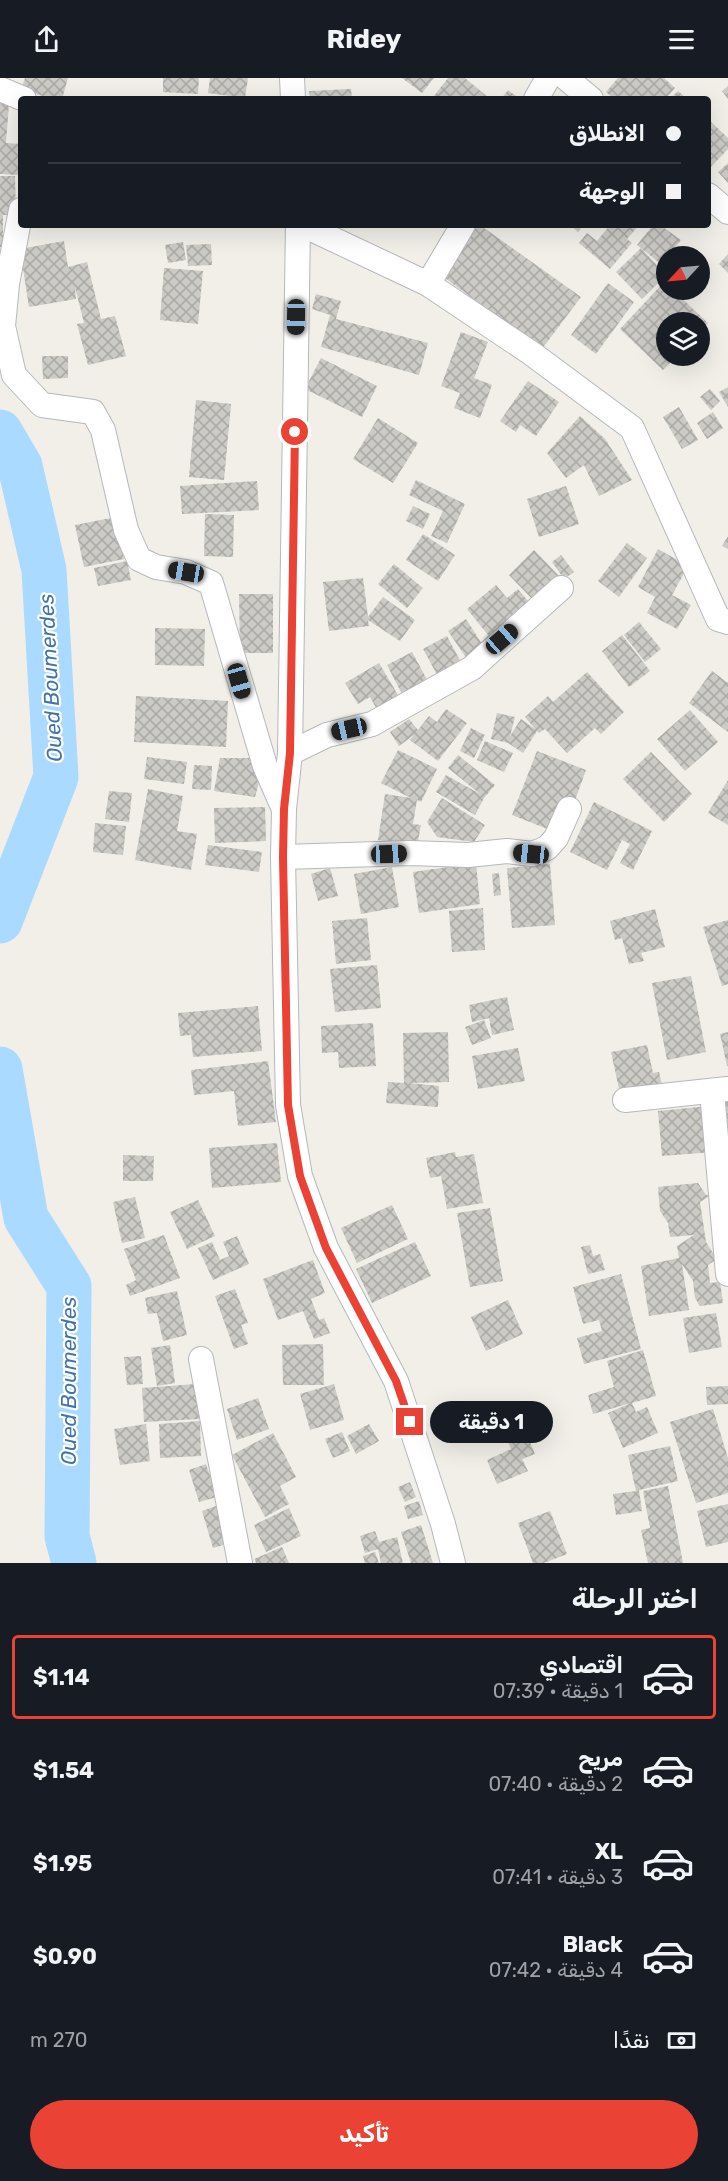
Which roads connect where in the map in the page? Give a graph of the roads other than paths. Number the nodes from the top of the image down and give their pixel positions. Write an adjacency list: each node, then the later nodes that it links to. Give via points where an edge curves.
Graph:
1 (292, 78): 6 (street)
2 (549, 78): 7 (street)
3 (566, 78): 8 (street)
4 (0, 89): 5 (street)
5 (18, 96)
6 (293, 96)
7 (538, 96)
8 (587, 96)
9 (711, 198): 10 (street)
10 (728, 212)
11 (18, 226): 19 (street, via 3,326 14,375 42,405 93,412 103,430 126,530 139,559 211,583 265,766)
12 (298, 228): 18 (street)
13 (309, 228): 15 (street)
14 (461, 228): 15 (street)
15 (428, 284): 17 (street, via 531,353 632,428 718,619)
16 (561, 588): 18 (street, via 472,668 372,724 327,735)
17 (728, 622)
18 (290, 753): 19 (street)
19 (284, 809): 21 (street)
20 (569, 809): 21 (street, via 556,838 547,848 531,854 507,851)
21 (283, 857): 27 (street, via 288,1105 300,1176 326,1248 396,1381)
22 (720, 1090): 23 (street); 24 (street)
23 (625, 1100)
24 (728, 1274)
25 (201, 1359): 26 (street)
26 (240, 1563)
27 (453, 1563)

